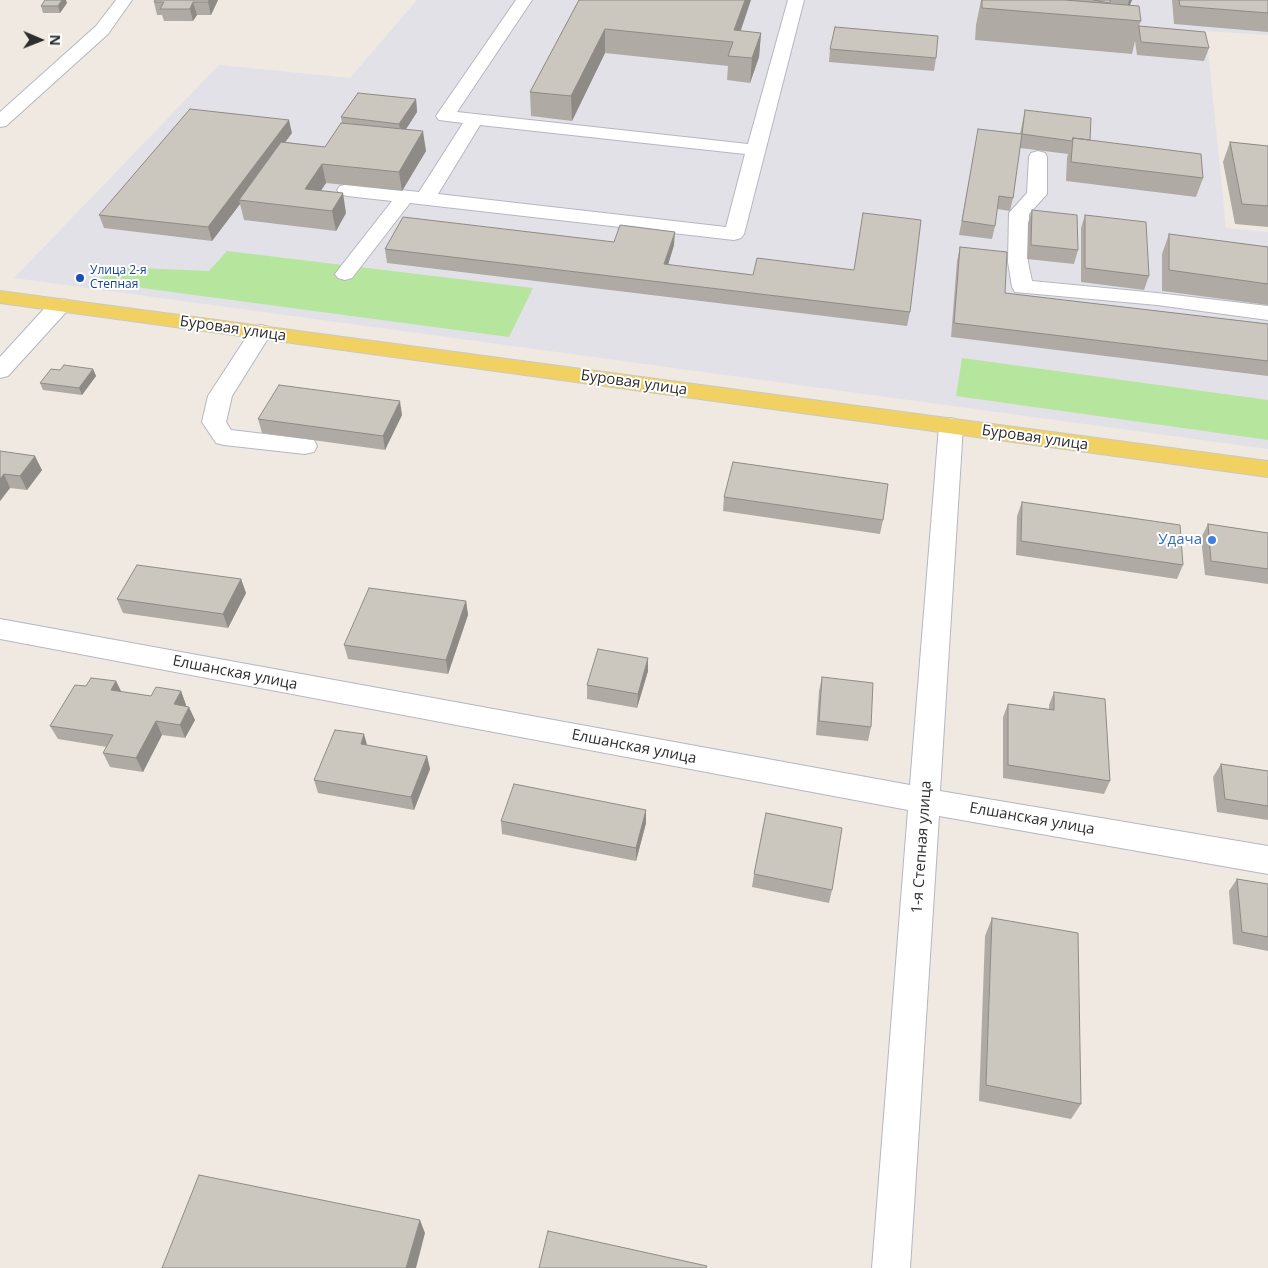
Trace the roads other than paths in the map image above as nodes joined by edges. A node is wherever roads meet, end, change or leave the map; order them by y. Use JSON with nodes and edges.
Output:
{"nodes":[{"id":1,"x":124,"y":0,"type":"edge"},
{"id":2,"x":524,"y":0,"type":"edge"},
{"id":3,"x":796,"y":0,"type":"edge"},
{"id":4,"x":474,"y":120,"type":"junction"},
{"id":5,"x":0,"y":122,"type":"edge"},
{"id":6,"x":756,"y":150,"type":"junction"},
{"id":7,"x":1038,"y":157,"type":"dead end"},
{"id":8,"x":347,"y":190,"type":"edge"},
{"id":9,"x":415,"y":198,"type":"junction"},
{"id":10,"x":345,"y":274,"type":"dead end"},
{"id":11,"x":0,"y":297,"type":"edge"},
{"id":12,"x":60,"y":305,"type":"junction"},
{"id":13,"x":1268,"y":313,"type":"edge"},
{"id":14,"x":261,"y":332,"type":"junction"},
{"id":15,"x":0,"y":371,"type":"edge"},
{"id":16,"x":951,"y":426,"type":"junction"},
{"id":17,"x":305,"y":446,"type":"dead end"},
{"id":18,"x":1268,"y":469,"type":"edge"},
{"id":19,"x":0,"y":629,"type":"edge"},
{"id":20,"x":926,"y":801,"type":"junction"},
{"id":21,"x":1268,"y":860,"type":"edge"},
{"id":22,"x":891,"y":1268,"type":"edge"}],
"edges":[{"from":1,"to":5,"type":"street"},
{"from":2,"to":4,"type":"street"},
{"from":3,"to":6,"type":"street"},
{"from":4,"to":6,"type":"street"},
{"from":4,"to":9,"type":"street"},
{"from":6,"to":9,"type":"street"},
{"from":7,"to":13,"type":"street"},
{"from":8,"to":9,"type":"street"},
{"from":9,"to":10,"type":"street"},
{"from":11,"to":12,"type":"main road","name":"Буровая улица"},
{"from":12,"to":14,"type":"main road","name":"Буровая улица"},
{"from":12,"to":15,"type":"street"},
{"from":14,"to":16,"type":"main road","name":"Буровая улица"},
{"from":14,"to":17,"type":"street"},
{"from":16,"to":18,"type":"main road","name":"Буровая улица"},
{"from":16,"to":20,"type":"street","name":"1-я Степная улица"},
{"from":19,"to":20,"type":"street","name":"Елшанская улица"},
{"from":20,"to":21,"type":"street","name":"Елшанская улица"},
{"from":20,"to":22,"type":"street","name":"1-я Степная улица"}]}
